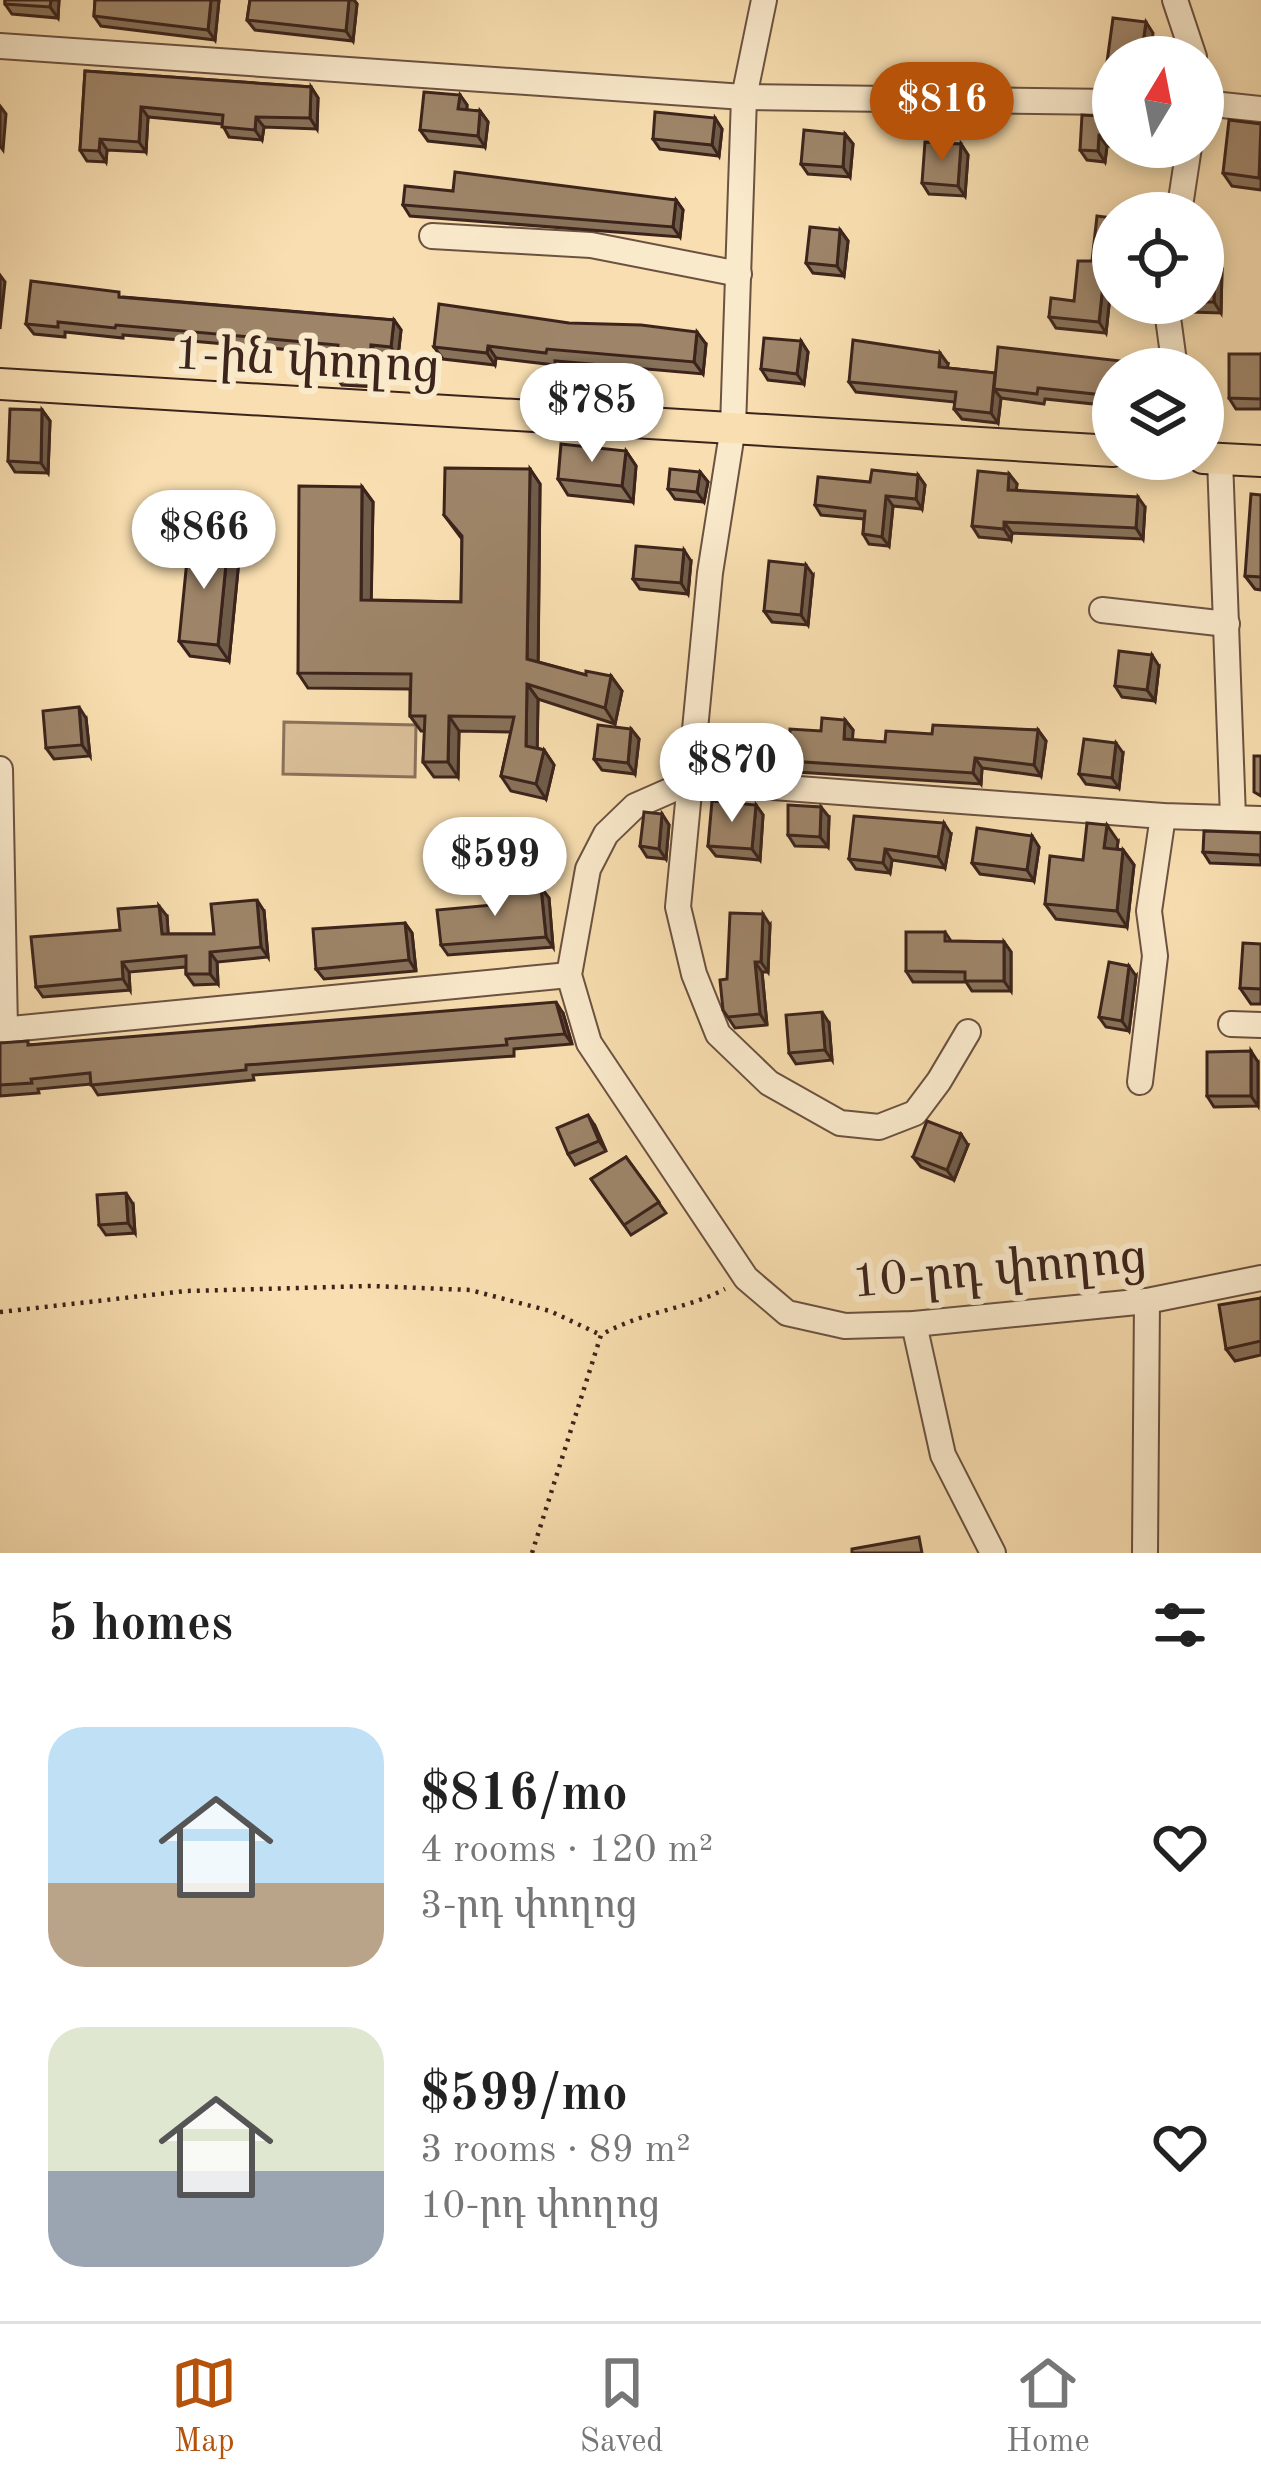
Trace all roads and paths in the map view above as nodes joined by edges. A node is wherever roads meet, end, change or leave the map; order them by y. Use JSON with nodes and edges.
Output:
{"nodes":[{"id":1,"x":764,"y":0,"type":"edge"},
{"id":2,"x":1175,"y":0,"type":"edge"},
{"id":3,"x":1187,"y":36,"type":"edge"},
{"id":4,"x":0,"y":46,"type":"edge"},
{"id":5,"x":744,"y":97,"type":"junction"},
{"id":6,"x":1092,"y":101,"type":"edge"},
{"id":7,"x":1224,"y":105,"type":"edge"},
{"id":8,"x":1261,"y":109,"type":"edge"},
{"id":9,"x":432,"y":236,"type":"dead end"},
{"id":10,"x":739,"y":274,"type":"junction"},
{"id":11,"x":0,"y":384,"type":"edge"},
{"id":12,"x":733,"y":427,"type":"junction"},
{"id":13,"x":1092,"y":451,"type":"edge"},
{"id":14,"x":1224,"y":459,"type":"edge"},
{"id":15,"x":1261,"y":461,"type":"edge"},
{"id":16,"x":1214,"y":480,"type":"edge"},
{"id":17,"x":1102,"y":610,"type":"dead end"},
{"id":18,"x":1227,"y":624,"type":"junction"},
{"id":19,"x":0,"y":769,"type":"edge"},
{"id":20,"x":692,"y":781,"type":"junction"},
{"id":21,"x":1163,"y":816,"type":"junction"},
{"id":22,"x":1233,"y":818,"type":"junction"},
{"id":23,"x":1261,"y":819,"type":"edge"},
{"id":24,"x":1,"y":927,"type":"edge"},
{"id":25,"x":569,"y":975,"type":"junction"},
{"id":26,"x":1231,"y":1024,"type":"dead end"},
{"id":27,"x":1261,"y":1025,"type":"edge"},
{"id":28,"x":2,"y":1030,"type":"edge"},
{"id":29,"x":968,"y":1032,"type":"dead end"},
{"id":30,"x":1140,"y":1082,"type":"dead end"},
{"id":31,"x":746,"y":1278,"type":"junction"},
{"id":32,"x":1261,"y":1278,"type":"edge"},
{"id":33,"x":1147,"y":1301,"type":"junction"},
{"id":34,"x":0,"y":1312,"type":"edge"},
{"id":35,"x":914,"y":1324,"type":"junction"},
{"id":36,"x":602,"y":1335,"type":"junction"},
{"id":37,"x":532,"y":1553,"type":"edge"},
{"id":38,"x":993,"y":1553,"type":"edge"},
{"id":39,"x":1144,"y":1553,"type":"edge"}],
"edges":[{"from":1,"to":5,"type":"street"},
{"from":2,"to":3,"type":"street"},
{"from":4,"to":5,"type":"street"},
{"from":5,"to":6,"type":"street"},
{"from":5,"to":10,"type":"street"},
{"from":7,"to":8,"type":"street"},
{"from":9,"to":10,"type":"street"},
{"from":10,"to":12,"type":"street"},
{"from":11,"to":12,"type":"main road","name":"1-ին փողոց"},
{"from":12,"to":13,"type":"main road","name":"1-ին փողոց"},
{"from":12,"to":20,"type":"street"},
{"from":14,"to":15,"type":"main road"},
{"from":16,"to":18,"type":"street"},
{"from":17,"to":18,"type":"street"},
{"from":18,"to":22,"type":"street"},
{"from":19,"to":24,"type":"street"},
{"from":20,"to":21,"type":"street"},
{"from":20,"to":25,"type":"street"},
{"from":20,"to":29,"type":"street"},
{"from":21,"to":22,"type":"street"},
{"from":21,"to":30,"type":"street"},
{"from":22,"to":23,"type":"street"},
{"from":24,"to":28,"type":"street"},
{"from":25,"to":28,"type":"street"},
{"from":25,"to":31,"type":"street","name":"10-րդ փողոց"},
{"from":26,"to":27,"type":"street"},
{"from":31,"to":35,"type":"street","name":"10-րդ փողոց"},
{"from":31,"to":36,"type":"path"},
{"from":32,"to":33,"type":"street","name":"10-րդ փողոց"},
{"from":33,"to":35,"type":"street","name":"10-րդ փողոց"},
{"from":33,"to":39,"type":"street"},
{"from":34,"to":36,"type":"path"},
{"from":35,"to":38,"type":"street"},
{"from":36,"to":37,"type":"path"}]}
